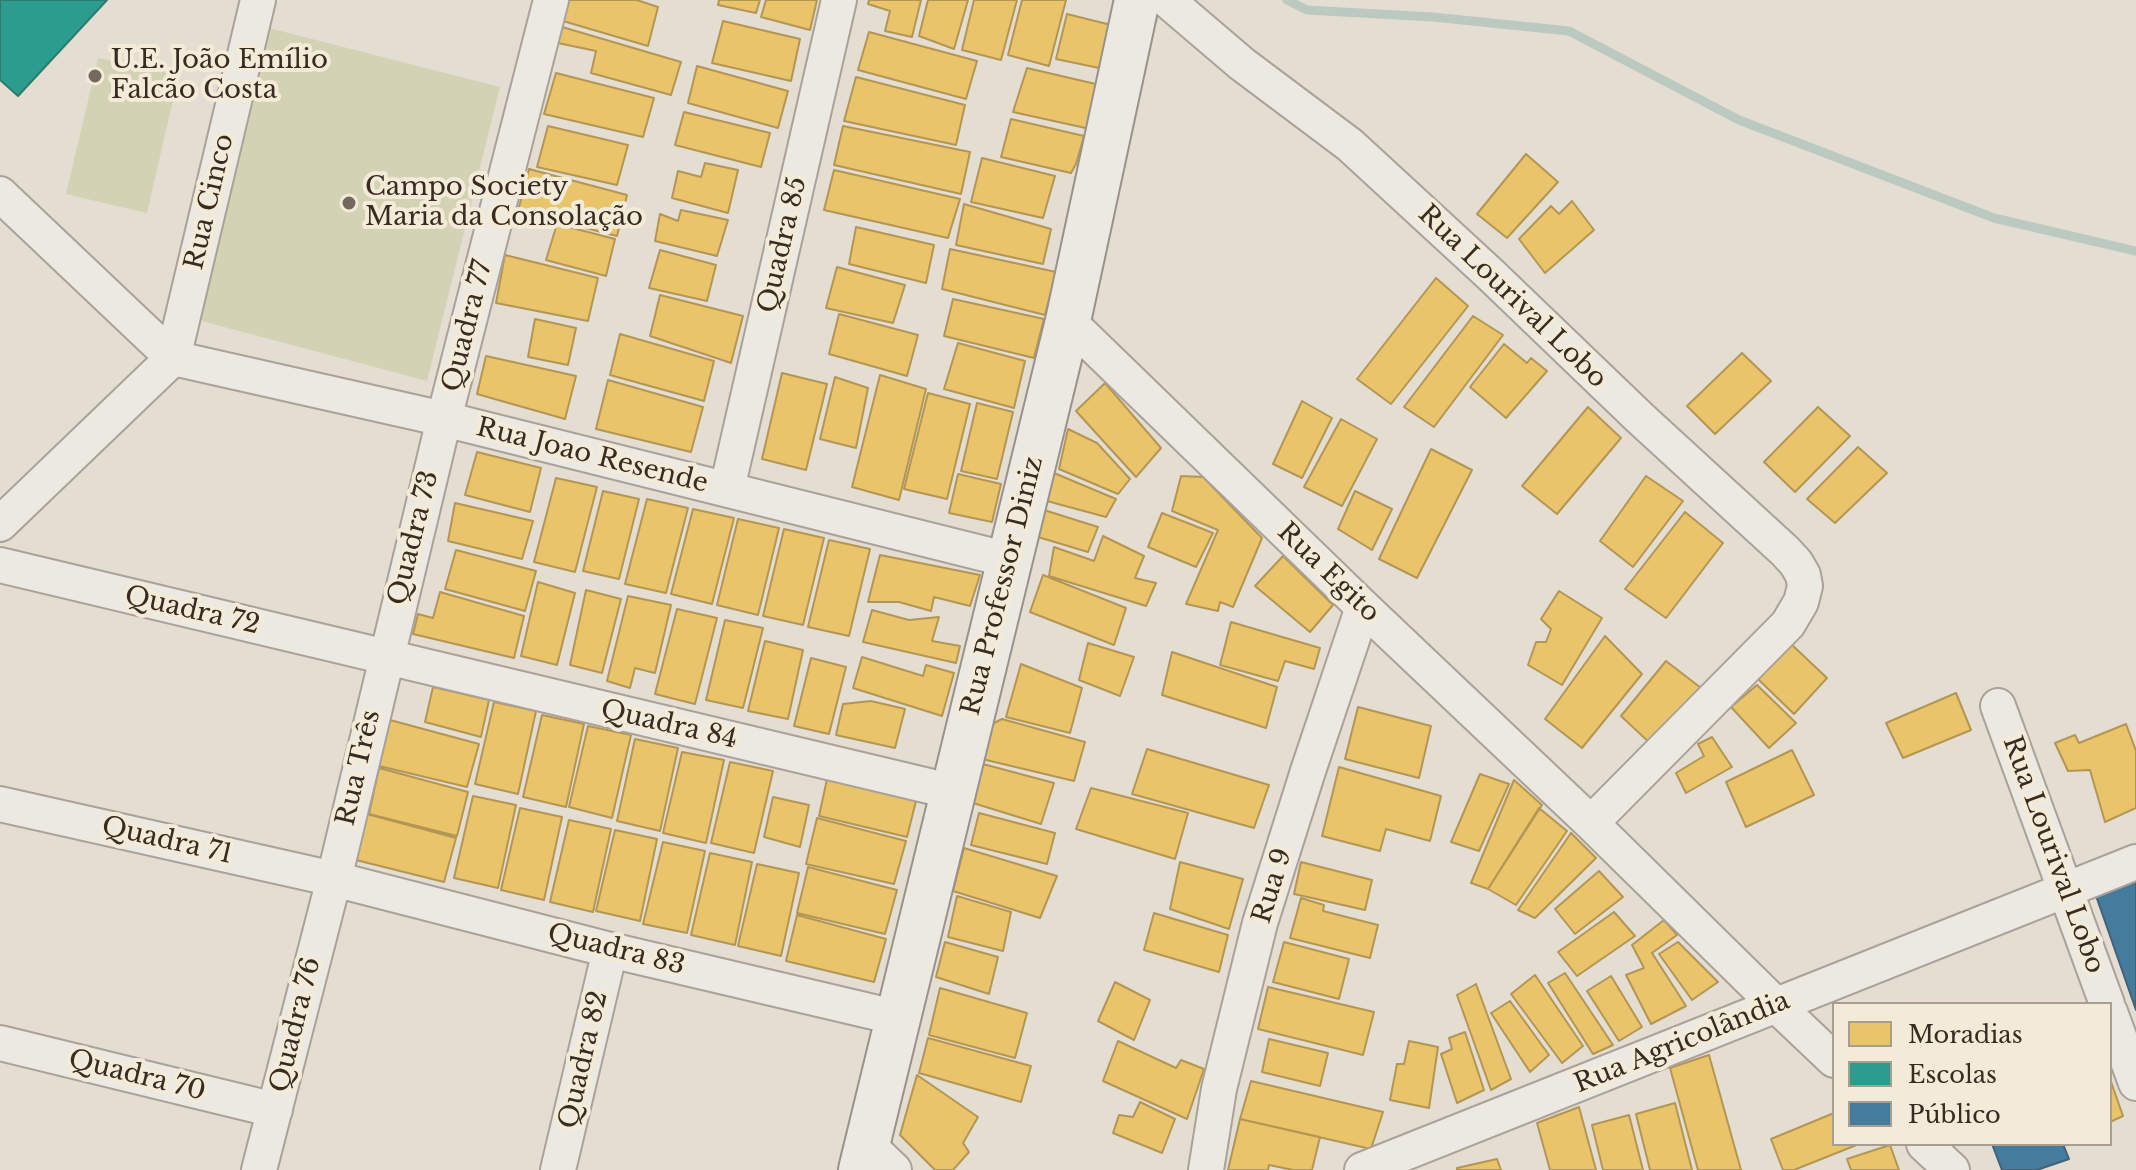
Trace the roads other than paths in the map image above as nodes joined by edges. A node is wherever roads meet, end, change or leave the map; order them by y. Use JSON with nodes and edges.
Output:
{"nodes":[{"id":1,"x":258,"y":0,"type":"edge"},
{"id":2,"x":551,"y":0,"type":"edge"},
{"id":3,"x":839,"y":0,"type":"edge"},
{"id":4,"x":1137,"y":0,"type":"edge"},
{"id":5,"x":1167,"y":0,"type":"edge"},
{"id":6,"x":0,"y":194,"type":"edge"},
{"id":7,"x":1068,"y":321,"type":"junction"},
{"id":8,"x":173,"y":358,"type":"junction"},
{"id":9,"x":444,"y":419,"type":"junction"},
{"id":10,"x":727,"y":489,"type":"junction"},
{"id":11,"x":0,"y":524,"type":"edge"},
{"id":12,"x":1009,"y":560,"type":"junction"},
{"id":13,"x":0,"y":565,"type":"edge"},
{"id":14,"x":1363,"y":607,"type":"junction"},
{"id":15,"x":385,"y":657,"type":"junction"},
{"id":16,"x":1998,"y":706,"type":"dead end"},
{"id":17,"x":954,"y":792,"type":"junction"},
{"id":18,"x":0,"y":804,"type":"edge"},
{"id":19,"x":1591,"y":823,"type":"junction"},
{"id":20,"x":2136,"y":862,"type":"edge"},
{"id":21,"x":334,"y":879,"type":"junction"},
{"id":22,"x":2065,"y":890,"type":"junction"},
{"id":23,"x":610,"y":950,"type":"junction"},
{"id":24,"x":2106,"y":1002,"type":"edge"},
{"id":25,"x":1776,"y":1005,"type":"junction"},
{"id":26,"x":2112,"y":1017,"type":"edge"},
{"id":27,"x":899,"y":1018,"type":"junction"},
{"id":28,"x":0,"y":1043,"type":"edge"},
{"id":29,"x":1832,"y":1058,"type":"edge"},
{"id":30,"x":2136,"y":1083,"type":"edge"},
{"id":31,"x":275,"y":1110,"type":"junction"},
{"id":32,"x":1926,"y":1146,"type":"edge"},
{"id":33,"x":874,"y":1161,"type":"edge"},
{"id":34,"x":259,"y":1170,"type":"edge"},
{"id":35,"x":558,"y":1170,"type":"edge"},
{"id":36,"x":1206,"y":1170,"type":"edge"},
{"id":37,"x":1362,"y":1170,"type":"edge"},
{"id":38,"x":1952,"y":1170,"type":"edge"}],
"edges":[{"from":1,"to":8,"type":"street","name":"Rua Cinco"},
{"from":2,"to":9,"type":"street","name":"Quadra 77"},
{"from":3,"to":10,"type":"street","name":"Quadra 85"},
{"from":4,"to":7,"type":"street","name":"Rua Professor Diniz"},
{"from":5,"to":19,"type":"street","name":"Rua Lourival Lobo"},
{"from":6,"to":8,"type":"street"},
{"from":7,"to":12,"type":"street","name":"Rua Professor Diniz"},
{"from":7,"to":14,"type":"street","name":"Rua Egito"},
{"from":8,"to":9,"type":"street","name":"Rua Joao Resende"},
{"from":8,"to":11,"type":"street"},
{"from":9,"to":10,"type":"street","name":"Rua Joao Resende"},
{"from":9,"to":15,"type":"street","name":"Quadra 73"},
{"from":10,"to":12,"type":"street","name":"Rua Joao Resende"},
{"from":12,"to":17,"type":"street","name":"Rua Professor Diniz"},
{"from":13,"to":15,"type":"street","name":"Quadra 72"},
{"from":14,"to":19,"type":"street","name":"Rua Egito"},
{"from":14,"to":36,"type":"street","name":"Rua 9"},
{"from":15,"to":17,"type":"street","name":"Quadra 84"},
{"from":15,"to":21,"type":"street","name":"Rua Três"},
{"from":16,"to":22,"type":"street","name":"Rua Lourival Lobo"},
{"from":17,"to":27,"type":"street","name":"Rua Professor Diniz"},
{"from":18,"to":21,"type":"street","name":"Quadra 71"},
{"from":19,"to":25,"type":"street","name":"Rua Egito"},
{"from":20,"to":22,"type":"street","name":"Rua Agricolândia"},
{"from":21,"to":23,"type":"street","name":"Quadra 83"},
{"from":21,"to":31,"type":"street","name":"Quadra 76"},
{"from":22,"to":24,"type":"street","name":"Rua Lourival Lobo"},
{"from":22,"to":25,"type":"street","name":"Rua Agricolândia"},
{"from":23,"to":27,"type":"street","name":"Quadra 83"},
{"from":23,"to":35,"type":"street","name":"Quadra 82"},
{"from":25,"to":29,"type":"street","name":"Rua Egito"},
{"from":25,"to":37,"type":"street","name":"Rua Agricolândia"},
{"from":26,"to":30,"type":"street"},
{"from":27,"to":33,"type":"street","name":"Rua Professor Diniz"},
{"from":28,"to":31,"type":"street","name":"Quadra 70"},
{"from":31,"to":34,"type":"street","name":"Quadra 76"},
{"from":32,"to":38,"type":"street"}]}
